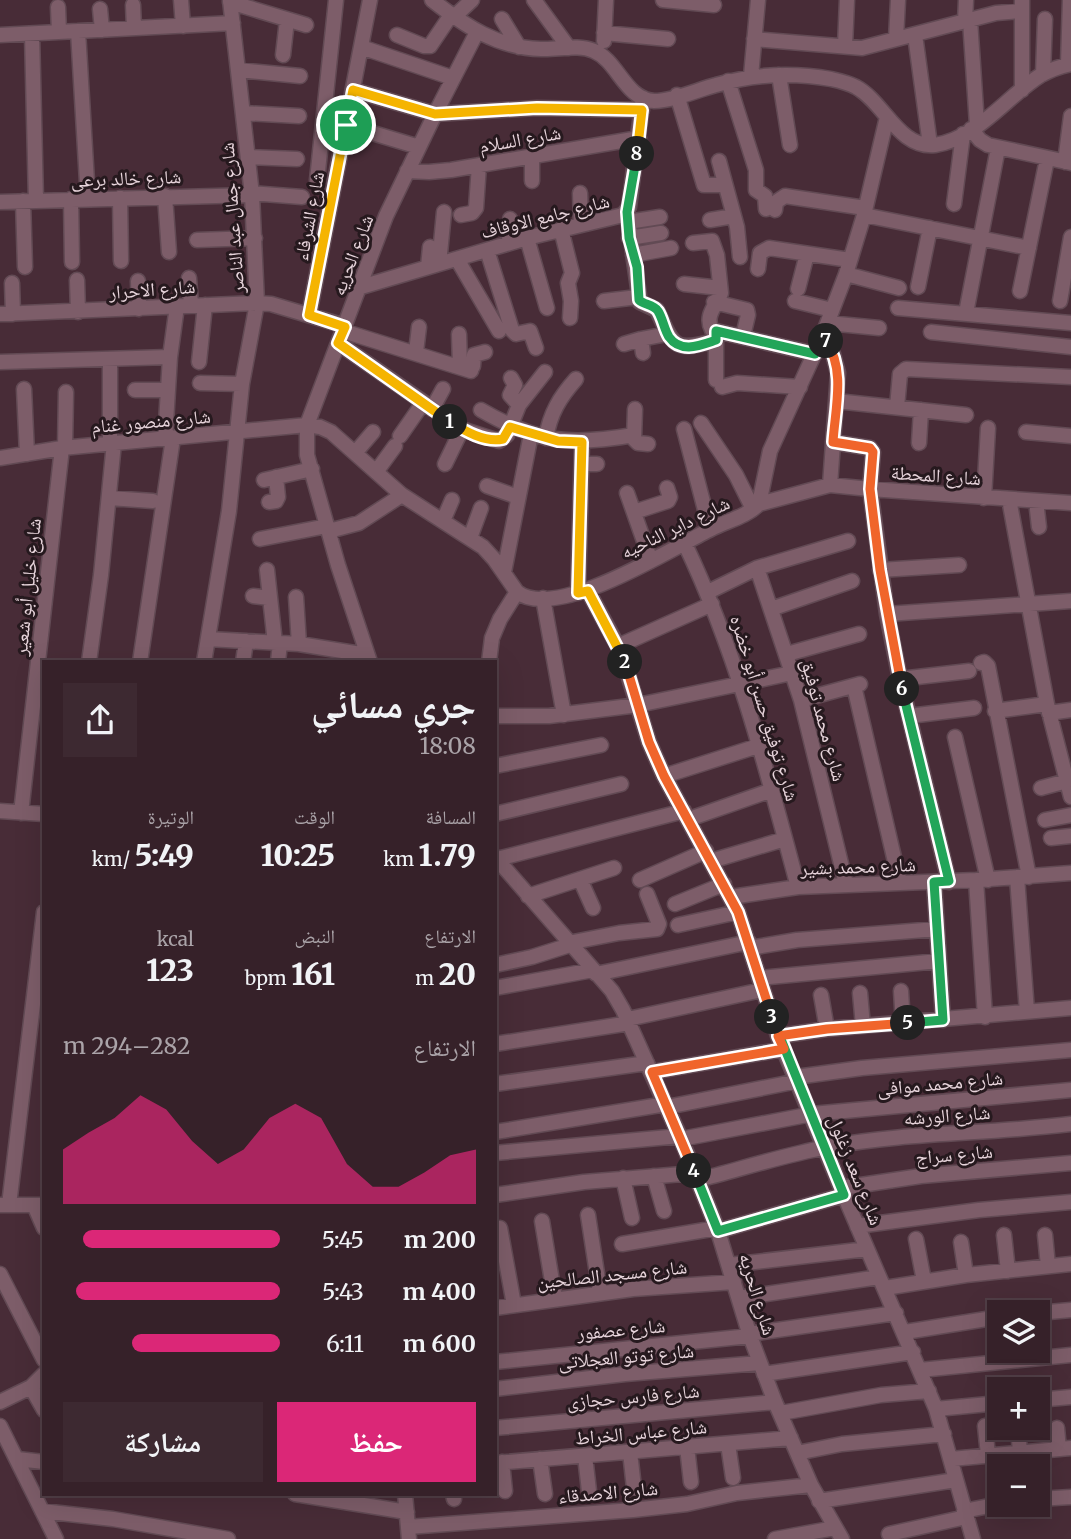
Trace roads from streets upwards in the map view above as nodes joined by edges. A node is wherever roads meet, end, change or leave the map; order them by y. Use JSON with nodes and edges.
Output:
{"nodes":[{"id":1,"x":181,"y":0,"type":"edge"},
{"id":2,"x":336,"y":0,"type":"edge"},
{"id":3,"x":370,"y":0,"type":"edge"},
{"id":4,"x":432,"y":0,"type":"edge"},
{"id":5,"x":472,"y":0,"type":"edge"},
{"id":6,"x":534,"y":0,"type":"edge"},
{"id":7,"x":606,"y":0,"type":"edge"},
{"id":8,"x":663,"y":0,"type":"edge"},
{"id":9,"x":758,"y":0,"type":"edge"},
{"id":10,"x":847,"y":0,"type":"edge"},
{"id":11,"x":898,"y":0,"type":"edge"},
{"id":12,"x":966,"y":0,"type":"edge"},
{"id":13,"x":1070,"y":0,"type":"edge"},
{"id":14,"x":230,"y":1,"type":"edge"},
{"id":15,"x":133,"y":5,"type":"dead end"},
{"id":16,"x":714,"y":5,"type":"dead end"},
{"id":17,"x":1022,"y":6,"type":"edge"},
{"id":18,"x":58,"y":7,"type":"dead end"},
{"id":19,"x":100,"y":9,"type":"dead end"},
{"id":20,"x":452,"y":16,"type":"junction"},
{"id":21,"x":502,"y":19,"type":"dead end"},
{"id":22,"x":1045,"y":19,"type":"dead end"},
{"id":23,"x":286,"y":20,"type":"junction"},
{"id":24,"x":968,"y":21,"type":"junction"},
{"id":25,"x":233,"y":23,"type":"junction"},
{"id":26,"x":183,"y":26,"type":"junction"},
{"id":27,"x":306,"y":26,"type":"dead end"},
{"id":28,"x":135,"y":28,"type":"junction"},
{"id":29,"x":102,"y":30,"type":"junction"},
{"id":30,"x":78,"y":31,"type":"junction"},
{"id":31,"x":59,"y":32,"type":"junction"},
{"id":32,"x":477,"y":32,"type":"junction"},
{"id":33,"x":604,"y":33,"type":"junction"},
{"id":34,"x":32,"y":34,"type":"junction"},
{"id":35,"x":0,"y":35,"type":"edge"},
{"id":36,"x":397,"y":35,"type":"dead end"},
{"id":37,"x":915,"y":35,"type":"junction"},
{"id":38,"x":668,"y":39,"type":"dead end"},
{"id":39,"x":754,"y":39,"type":"junction"},
{"id":40,"x":896,"y":40,"type":"junction"},
{"id":41,"x":845,"y":46,"type":"junction"},
{"id":42,"x":361,"y":47,"type":"junction"},
{"id":43,"x":519,"y":47,"type":"junction"},
{"id":44,"x":569,"y":48,"type":"junction"},
{"id":45,"x":283,"y":55,"type":"dead end"},
{"id":46,"x":604,"y":56,"type":"junction"},
{"id":47,"x":1070,"y":64,"type":"edge"},
{"id":48,"x":239,"y":70,"type":"junction"},
{"id":49,"x":1042,"y":74,"type":"junction"},
{"id":50,"x":779,"y":75,"type":"junction"},
{"id":51,"x":300,"y":76,"type":"dead end"},
{"id":52,"x":751,"y":76,"type":"junction"},
{"id":53,"x":453,"y":78,"type":"junction"},
{"id":54,"x":728,"y":81,"type":"junction"},
{"id":55,"x":353,"y":90,"type":"junction"},
{"id":56,"x":1022,"y":90,"type":"junction"},
{"id":57,"x":677,"y":96,"type":"junction"},
{"id":58,"x":643,"y":104,"type":"junction"},
{"id":59,"x":244,"y":113,"type":"junction"},
{"id":60,"x":435,"y":114,"type":"junction"},
{"id":61,"x":1071,"y":116,"type":"edge"},
{"id":62,"x":299,"y":117,"type":"dead end"},
{"id":63,"x":887,"y":117,"type":"junction"},
{"id":64,"x":346,"y":125,"type":"junction"},
{"id":65,"x":970,"y":130,"type":"junction"},
{"id":66,"x":639,"y":138,"type":"junction"},
{"id":67,"x":790,"y":145,"type":"dead end"},
{"id":68,"x":930,"y":145,"type":"junction"},
{"id":69,"x":419,"y":147,"type":"junction"},
{"id":70,"x":998,"y":148,"type":"junction"},
{"id":71,"x":533,"y":156,"type":"junction"},
{"id":72,"x":248,"y":157,"type":"junction"},
{"id":73,"x":297,"y":159,"type":"dead end"},
{"id":74,"x":1048,"y":159,"type":"junction"},
{"id":75,"x":719,"y":161,"type":"dead end"},
{"id":76,"x":1068,"y":162,"type":"edge"},
{"id":77,"x":479,"y":165,"type":"junction"},
{"id":78,"x":407,"y":171,"type":"junction"},
{"id":79,"x":317,"y":180,"type":"dead end"},
{"id":80,"x":532,"y":181,"type":"dead end"},
{"id":81,"x":725,"y":185,"type":"junction"},
{"id":82,"x":252,"y":194,"type":"junction"},
{"id":83,"x":580,"y":194,"type":"dead end"},
{"id":84,"x":165,"y":196,"type":"junction"},
{"id":85,"x":302,"y":197,"type":"dead end"},
{"id":86,"x":120,"y":198,"type":"junction"},
{"id":87,"x":71,"y":199,"type":"junction"},
{"id":88,"x":88,"y":199,"type":"junction"},
{"id":89,"x":30,"y":201,"type":"junction"},
{"id":90,"x":0,"y":202,"type":"edge"},
{"id":91,"x":954,"y":204,"type":"dead end"},
{"id":92,"x":444,"y":212,"type":"dead end"},
{"id":93,"x":865,"y":212,"type":"junction"},
{"id":94,"x":461,"y":215,"type":"dead end"},
{"id":95,"x":734,"y":216,"type":"junction"},
{"id":96,"x":627,"y":217,"type":"junction"},
{"id":97,"x":660,"y":217,"type":"dead end"},
{"id":98,"x":510,"y":219,"type":"dead end"},
{"id":99,"x":710,"y":220,"type":"dead end"},
{"id":100,"x":581,"y":225,"type":"junction"},
{"id":101,"x":930,"y":228,"type":"junction"},
{"id":102,"x":561,"y":229,"type":"junction"},
{"id":103,"x":661,"y":233,"type":"dead end"},
{"id":104,"x":1071,"y":237,"type":"edge"},
{"id":105,"x":255,"y":238,"type":"junction"},
{"id":106,"x":527,"y":238,"type":"junction"},
{"id":107,"x":629,"y":238,"type":"junction"},
{"id":108,"x":981,"y":238,"type":"junction"},
{"id":109,"x":197,"y":240,"type":"dead end"},
{"id":110,"x":509,"y":243,"type":"junction"},
{"id":111,"x":693,"y":243,"type":"dead end"},
{"id":112,"x":430,"y":247,"type":"dead end"},
{"id":113,"x":671,"y":248,"type":"dead end"},
{"id":114,"x":1029,"y":248,"type":"junction"},
{"id":115,"x":487,"y":250,"type":"junction"},
{"id":116,"x":169,"y":252,"type":"dead end"},
{"id":117,"x":807,"y":254,"type":"junction"},
{"id":118,"x":634,"y":255,"type":"junction"},
{"id":119,"x":740,"y":257,"type":"dead end"},
{"id":120,"x":457,"y":258,"type":"junction"},
{"id":121,"x":121,"y":261,"type":"dead end"},
{"id":122,"x":72,"y":262,"type":"dead end"},
{"id":123,"x":433,"y":266,"type":"junction"},
{"id":124,"x":25,"y":267,"type":"dead end"},
{"id":125,"x":848,"y":267,"type":"junction"},
{"id":126,"x":758,"y":269,"type":"dead end"},
{"id":127,"x":189,"y":278,"type":"dead end"},
{"id":128,"x":76,"y":280,"type":"dead end"},
{"id":129,"x":138,"y":281,"type":"dead end"},
{"id":130,"x":12,"y":283,"type":"dead end"},
{"id":131,"x":684,"y":284,"type":"dead end"},
{"id":132,"x":361,"y":287,"type":"junction"},
{"id":133,"x":918,"y":287,"type":"dead end"},
{"id":134,"x":899,"y":288,"type":"dead end"},
{"id":135,"x":1020,"y":291,"type":"dead end"},
{"id":136,"x":717,"y":295,"type":"junction"},
{"id":137,"x":638,"y":297,"type":"junction"},
{"id":138,"x":604,"y":300,"type":"dead end"},
{"id":139,"x":1060,"y":301,"type":"dead end"},
{"id":140,"x":257,"y":303,"type":"junction"},
{"id":141,"x":191,"y":305,"type":"junction"},
{"id":142,"x":547,"y":307,"type":"dead end"},
{"id":143,"x":898,"y":308,"type":"dead end"},
{"id":144,"x":139,"y":309,"type":"junction"},
{"id":145,"x":78,"y":312,"type":"junction"},
{"id":146,"x":966,"y":313,"type":"junction"},
{"id":147,"x":7,"y":314,"type":"edge"},
{"id":148,"x":309,"y":315,"type":"junction"},
{"id":149,"x":570,"y":318,"type":"dead end"},
{"id":150,"x":827,"y":323,"type":"junction"},
{"id":151,"x":1071,"y":323,"type":"edge"},
{"id":152,"x":419,"y":327,"type":"dead end"},
{"id":153,"x":879,"y":328,"type":"dead end"},
{"id":154,"x":499,"y":331,"type":"dead end"},
{"id":155,"x":931,"y":332,"type":"dead end"},
{"id":156,"x":342,"y":333,"type":"junction"},
{"id":157,"x":460,"y":334,"type":"dead end"},
{"id":158,"x":667,"y":334,"type":"junction"},
{"id":159,"x":715,"y":334,"type":"junction"},
{"id":160,"x":743,"y":336,"type":"junction"},
{"id":161,"x":624,"y":344,"type":"dead end"},
{"id":162,"x":1071,"y":347,"type":"edge"},
{"id":163,"x":536,"y":348,"type":"dead end"},
{"id":164,"x":416,"y":352,"type":"junction"},
{"id":165,"x":485,"y":352,"type":"dead end"},
{"id":166,"x":815,"y":354,"type":"junction"},
{"id":167,"x":170,"y":357,"type":"junction"},
{"id":168,"x":110,"y":359,"type":"junction"},
{"id":169,"x":0,"y":362,"type":"edge"},
{"id":170,"x":199,"y":362,"type":"dead end"},
{"id":171,"x":466,"y":368,"type":"junction"},
{"id":172,"x":545,"y":372,"type":"dead end"},
{"id":173,"x":1071,"y":377,"type":"edge"},
{"id":174,"x":511,"y":378,"type":"dead end"},
{"id":175,"x":576,"y":379,"type":"dead end"},
{"id":176,"x":200,"y":383,"type":"dead end"},
{"id":177,"x":242,"y":384,"type":"junction"},
{"id":178,"x":800,"y":387,"type":"junction"},
{"id":179,"x":24,"y":389,"type":"dead end"},
{"id":180,"x":443,"y":389,"type":"dead end"},
{"id":181,"x":135,"y":390,"type":"dead end"},
{"id":182,"x":168,"y":390,"type":"junction"},
{"id":183,"x":66,"y":392,"type":"dead end"},
{"id":184,"x":836,"y":401,"type":"junction"},
{"id":185,"x":519,"y":405,"type":"junction"},
{"id":186,"x":428,"y":406,"type":"junction"},
{"id":187,"x":897,"y":407,"type":"junction"},
{"id":188,"x":635,"y":409,"type":"dead end"},
{"id":189,"x":481,"y":410,"type":"dead end"},
{"id":190,"x":921,"y":410,"type":"junction"},
{"id":191,"x":966,"y":415,"type":"dead end"},
{"id":192,"x":307,"y":425,"type":"junction"},
{"id":193,"x":510,"y":427,"type":"junction"},
{"id":194,"x":988,"y":428,"type":"dead end"},
{"id":195,"x":462,"y":429,"type":"junction"},
{"id":196,"x":684,"y":429,"type":"dead end"},
{"id":197,"x":709,"y":429,"type":"dead end"},
{"id":198,"x":373,"y":432,"type":"dead end"},
{"id":199,"x":1026,"y":432,"type":"dead end"},
{"id":200,"x":237,"y":433,"type":"junction"},
{"id":201,"x":531,"y":434,"type":"junction"},
{"id":202,"x":634,"y":435,"type":"junction"},
{"id":203,"x":1071,"y":436,"type":"edge"},
{"id":204,"x":546,"y":438,"type":"junction"},
{"id":205,"x":169,"y":439,"type":"junction"},
{"id":206,"x":582,"y":442,"type":"junction"},
{"id":207,"x":833,"y":442,"type":"junction"},
{"id":208,"x":919,"y":443,"type":"dead end"},
{"id":209,"x":112,"y":444,"type":"junction"},
{"id":210,"x":649,"y":444,"type":"dead end"},
{"id":211,"x":63,"y":448,"type":"junction"},
{"id":212,"x":355,"y":453,"type":"junction"},
{"id":213,"x":27,"y":454,"type":"junction"},
{"id":214,"x":1,"y":462,"type":"edge"},
{"id":215,"x":445,"y":464,"type":"dead end"},
{"id":216,"x":582,"y":464,"type":"junction"},
{"id":217,"x":597,"y":464,"type":"dead end"},
{"id":218,"x":312,"y":469,"type":"junction"},
{"id":219,"x":376,"y":472,"type":"junction"},
{"id":220,"x":830,"y":485,"type":"junction"},
{"id":221,"x":486,"y":486,"type":"dead end"},
{"id":222,"x":667,"y":488,"type":"dead end"},
{"id":223,"x":870,"y":489,"type":"junction"},
{"id":224,"x":627,"y":493,"type":"dead end"},
{"id":225,"x":402,"y":495,"type":"junction"},
{"id":226,"x":518,"y":497,"type":"junction"},
{"id":227,"x":109,"y":498,"type":"junction"},
{"id":228,"x":984,"y":498,"type":"junction"},
{"id":229,"x":1009,"y":499,"type":"junction"},
{"id":230,"x":452,"y":500,"type":"dead end"},
{"id":231,"x":153,"y":501,"type":"dead end"},
{"id":232,"x":1036,"y":501,"type":"junction"},
{"id":233,"x":269,"y":502,"type":"dead end"},
{"id":234,"x":1071,"y":503,"type":"edge"},
{"id":235,"x":756,"y":507,"type":"junction"},
{"id":236,"x":481,"y":508,"type":"dead end"},
{"id":237,"x":634,"y":513,"type":"junction"},
{"id":238,"x":443,"y":521,"type":"junction"},
{"id":239,"x":1040,"y":527,"type":"dead end"},
{"id":240,"x":328,"y":529,"type":"junction"},
{"id":241,"x":710,"y":529,"type":"junction"},
{"id":242,"x":260,"y":538,"type":"dead end"},
{"id":243,"x":470,"y":538,"type":"junction"},
{"id":244,"x":848,"y":541,"type":"dead end"},
{"id":245,"x":685,"y":544,"type":"junction"},
{"id":246,"x":651,"y":561,"type":"junction"},
{"id":247,"x":959,"y":565,"type":"dead end"},
{"id":248,"x":757,"y":568,"type":"junction"},
{"id":249,"x":267,"y":570,"type":"dead end"},
{"id":250,"x":880,"y":570,"type":"junction"},
{"id":251,"x":504,"y":572,"type":"junction"},
{"id":252,"x":852,"y":581,"type":"dead end"},
{"id":253,"x":517,"y":592,"type":"junction"},
{"id":254,"x":583,"y":592,"type":"junction"},
{"id":255,"x":253,"y":596,"type":"dead end"},
{"id":256,"x":296,"y":597,"type":"dead end"},
{"id":257,"x":270,"y":598,"type":"junction"},
{"id":258,"x":543,"y":598,"type":"junction"},
{"id":259,"x":710,"y":598,"type":"junction"},
{"id":260,"x":1071,"y":601,"type":"edge"},
{"id":261,"x":1027,"y":604,"type":"junction"},
{"id":262,"x":771,"y":609,"type":"junction"},
{"id":263,"x":887,"y":614,"type":"junction"},
{"id":264,"x":859,"y":634,"type":"dead end"},
{"id":265,"x":208,"y":639,"type":"junction"},
{"id":266,"x":246,"y":641,"type":"junction"},
{"id":267,"x":277,"y":643,"type":"junction"},
{"id":268,"x":299,"y":644,"type":"junction"},
{"id":269,"x":618,"y":646,"type":"junction"},
{"id":270,"x":320,"y":654,"type":"edge"},
{"id":271,"x":786,"y":654,"type":"junction"},
{"id":272,"x":368,"y":658,"type":"edge"},
{"id":273,"x":89,"y":660,"type":"edge"},
{"id":274,"x":140,"y":660,"type":"edge"},
{"id":275,"x":204,"y":660,"type":"edge"},
{"id":276,"x":243,"y":660,"type":"edge"},
{"id":277,"x":278,"y":660,"type":"edge"},
{"id":278,"x":489,"y":660,"type":"edge"},
{"id":279,"x":792,"y":673,"type":"junction"},
{"id":280,"x":900,"y":679,"type":"junction"},
{"id":281,"x":740,"y":683,"type":"junction"},
{"id":282,"x":801,"y":700,"type":"junction"},
{"id":283,"x":638,"y":705,"type":"junction"},
{"id":284,"x":974,"y":708,"type":"dead end"},
{"id":285,"x":1048,"y":709,"type":"junction"},
{"id":286,"x":1071,"y":710,"type":"edge"},
{"id":287,"x":995,"y":711,"type":"junction"},
{"id":288,"x":564,"y":715,"type":"junction"},
{"id":289,"x":497,"y":716,"type":"edge"},
{"id":290,"x":909,"y":716,"type":"junction"},
{"id":291,"x":955,"y":737,"type":"dead end"},
{"id":292,"x":601,"y":745,"type":"dead end"},
{"id":293,"x":758,"y":746,"type":"junction"},
{"id":294,"x":497,"y":766,"type":"edge"},
{"id":295,"x":664,"y":776,"type":"junction"},
{"id":296,"x":1067,"y":781,"type":"junction"},
{"id":297,"x":621,"y":784,"type":"dead end"},
{"id":298,"x":1041,"y":788,"type":"dead end"},
{"id":299,"x":772,"y":790,"type":"junction"},
{"id":300,"x":1071,"y":797,"type":"edge"},
{"id":301,"x":21,"y":813,"type":"junction"},
{"id":302,"x":42,"y":814,"type":"edge"},
{"id":303,"x":497,"y":814,"type":"edge"},
{"id":304,"x":0,"y":815,"type":"edge"},
{"id":305,"x":686,"y":815,"type":"junction"},
{"id":306,"x":1071,"y":815,"type":"edge"},
{"id":307,"x":1045,"y":820,"type":"dead end"},
{"id":308,"x":1071,"y":836,"type":"edge"},
{"id":309,"x":1051,"y":838,"type":"dead end"},
{"id":310,"x":785,"y":839,"type":"junction"},
{"id":311,"x":708,"y":856,"type":"junction"},
{"id":312,"x":497,"y":858,"type":"edge"},
{"id":313,"x":497,"y":859,"type":"edge"},
{"id":314,"x":614,"y":868,"type":"dead end"},
{"id":315,"x":1071,"y":873,"type":"edge"},
{"id":316,"x":1023,"y":877,"type":"junction"},
{"id":317,"x":580,"y":879,"type":"junction"},
{"id":318,"x":640,"y":880,"type":"dead end"},
{"id":319,"x":982,"y":880,"type":"junction"},
{"id":320,"x":942,"y":882,"type":"junction"},
{"id":321,"x":900,"y":883,"type":"junction"},
{"id":322,"x":846,"y":884,"type":"junction"},
{"id":323,"x":799,"y":887,"type":"junction"},
{"id":324,"x":728,"y":891,"type":"junction"},
{"id":325,"x":647,"y":894,"type":"dead end"},
{"id":326,"x":528,"y":896,"type":"junction"},
{"id":327,"x":675,"y":904,"type":"dead end"},
{"id":328,"x":593,"y":908,"type":"dead end"},
{"id":329,"x":738,"y":912,"type":"junction"},
{"id":330,"x":678,"y":925,"type":"dead end"},
{"id":331,"x":42,"y":927,"type":"edge"},
{"id":332,"x":937,"y":929,"type":"junction"},
{"id":333,"x":569,"y":944,"type":"junction"},
{"id":334,"x":750,"y":945,"type":"junction"},
{"id":335,"x":939,"y":961,"type":"junction"},
{"id":336,"x":497,"y":965,"type":"edge"},
{"id":337,"x":595,"y":972,"type":"junction"},
{"id":338,"x":760,"y":984,"type":"junction"},
{"id":339,"x":497,"y":988,"type":"edge"},
{"id":340,"x":901,"y":991,"type":"dead end"},
{"id":341,"x":860,"y":993,"type":"dead end"},
{"id":342,"x":821,"y":995,"type":"dead end"},
{"id":343,"x":1071,"y":1007,"type":"edge"},
{"id":344,"x":1027,"y":1012,"type":"junction"},
{"id":345,"x":985,"y":1017,"type":"junction"},
{"id":346,"x":943,"y":1020,"type":"junction"},
{"id":347,"x":629,"y":1021,"type":"junction"},
{"id":348,"x":903,"y":1024,"type":"junction"},
{"id":349,"x":863,"y":1026,"type":"junction"},
{"id":350,"x":827,"y":1029,"type":"junction"},
{"id":351,"x":781,"y":1042,"type":"junction"},
{"id":352,"x":497,"y":1044,"type":"edge"},
{"id":353,"x":1071,"y":1050,"type":"edge"},
{"id":354,"x":650,"y":1068,"type":"junction"},
{"id":355,"x":797,"y":1079,"type":"junction"},
{"id":356,"x":497,"y":1084,"type":"edge"},
{"id":357,"x":1071,"y":1090,"type":"edge"},
{"id":358,"x":667,"y":1105,"type":"junction"},
{"id":359,"x":812,"y":1114,"type":"junction"},
{"id":360,"x":1071,"y":1124,"type":"edge"},
{"id":361,"x":497,"y":1132,"type":"edge"},
{"id":362,"x":681,"y":1137,"type":"junction"},
{"id":363,"x":826,"y":1147,"type":"junction"},
{"id":364,"x":497,"y":1153,"type":"edge"},
{"id":365,"x":1071,"y":1163,"type":"edge"},
{"id":366,"x":654,"y":1175,"type":"junction"},
{"id":367,"x":697,"y":1177,"type":"junction"},
{"id":368,"x":624,"y":1178,"type":"junction"},
{"id":369,"x":842,"y":1191,"type":"junction"},
{"id":370,"x":497,"y":1195,"type":"edge"},
{"id":371,"x":1071,"y":1202,"type":"edge"},
{"id":372,"x":5,"y":1205,"type":"edge"},
{"id":373,"x":39,"y":1205,"type":"edge"},
{"id":374,"x":664,"y":1211,"type":"dead end"},
{"id":375,"x":588,"y":1215,"type":"dead end"},
{"id":376,"x":632,"y":1218,"type":"dead end"},
{"id":377,"x":542,"y":1221,"type":"dead end"},
{"id":378,"x":857,"y":1226,"type":"junction"},
{"id":379,"x":500,"y":1228,"type":"dead end"},
{"id":380,"x":718,"y":1229,"type":"junction"},
{"id":381,"x":1004,"y":1235,"type":"dead end"},
{"id":382,"x":1045,"y":1235,"type":"dead end"},
{"id":383,"x":916,"y":1239,"type":"dead end"},
{"id":384,"x":961,"y":1242,"type":"dead end"},
{"id":385,"x":622,"y":1244,"type":"dead end"},
{"id":386,"x":867,"y":1249,"type":"junction"},
{"id":387,"x":1071,"y":1264,"type":"edge"},
{"id":388,"x":729,"y":1265,"type":"junction"},
{"id":389,"x":1048,"y":1266,"type":"junction"},
{"id":390,"x":1008,"y":1271,"type":"junction"},
{"id":391,"x":0,"y":1274,"type":"edge"},
{"id":392,"x":966,"y":1275,"type":"junction"},
{"id":393,"x":924,"y":1281,"type":"junction"},
{"id":394,"x":734,"y":1282,"type":"junction"},
{"id":395,"x":882,"y":1282,"type":"junction"},
{"id":396,"x":600,"y":1293,"type":"junction"},
{"id":397,"x":738,"y":1298,"type":"junction"},
{"id":398,"x":555,"y":1299,"type":"junction"},
{"id":399,"x":514,"y":1305,"type":"junction"},
{"id":400,"x":497,"y":1308,"type":"edge"},
{"id":401,"x":1071,"y":1310,"type":"edge"},
{"id":402,"x":1050,"y":1312,"type":"edge"},
{"id":403,"x":896,"y":1313,"type":"junction"},
{"id":404,"x":987,"y":1319,"type":"edge"},
{"id":405,"x":905,"y":1332,"type":"junction"},
{"id":406,"x":750,"y":1335,"type":"junction"},
{"id":407,"x":912,"y":1352,"type":"junction"},
{"id":408,"x":1071,"y":1355,"type":"edge"},
{"id":409,"x":42,"y":1356,"type":"edge"},
{"id":410,"x":497,"y":1362,"type":"edge"},
{"id":411,"x":762,"y":1369,"type":"junction"},
{"id":412,"x":920,"y":1370,"type":"junction"},
{"id":413,"x":42,"y":1376,"type":"edge"},
{"id":414,"x":31,"y":1387,"type":"junction"},
{"id":415,"x":497,"y":1389,"type":"edge"},
{"id":416,"x":929,"y":1391,"type":"junction"},
{"id":417,"x":1071,"y":1397,"type":"edge"},
{"id":418,"x":1050,"y":1399,"type":"edge"},
{"id":419,"x":0,"y":1402,"type":"edge"},
{"id":420,"x":987,"y":1404,"type":"edge"},
{"id":421,"x":42,"y":1406,"type":"edge"},
{"id":422,"x":778,"y":1408,"type":"junction"},
{"id":423,"x":936,"y":1409,"type":"junction"},
{"id":424,"x":0,"y":1426,"type":"edge"},
{"id":425,"x":985,"y":1426,"type":"dead end"},
{"id":426,"x":497,"y":1428,"type":"edge"},
{"id":427,"x":1057,"y":1428,"type":"dead end"},
{"id":428,"x":944,"y":1434,"type":"junction"},
{"id":429,"x":790,"y":1438,"type":"junction"},
{"id":430,"x":1019,"y":1440,"type":"edge"},
{"id":431,"x":728,"y":1444,"type":"junction"},
{"id":432,"x":687,"y":1447,"type":"junction"},
{"id":433,"x":1065,"y":1448,"type":"edge"},
{"id":434,"x":629,"y":1452,"type":"junction"},
{"id":435,"x":1020,"y":1452,"type":"junction"},
{"id":436,"x":797,"y":1453,"type":"junction"},
{"id":437,"x":988,"y":1454,"type":"edge"},
{"id":438,"x":999,"y":1454,"type":"edge"},
{"id":439,"x":987,"y":1455,"type":"edge"},
{"id":440,"x":585,"y":1456,"type":"junction"},
{"id":441,"x":17,"y":1459,"type":"junction"},
{"id":442,"x":541,"y":1459,"type":"junction"},
{"id":443,"x":951,"y":1460,"type":"junction"},
{"id":444,"x":42,"y":1462,"type":"edge"},
{"id":445,"x":498,"y":1463,"type":"edge"},
{"id":446,"x":733,"y":1478,"type":"dead end"},
{"id":447,"x":956,"y":1480,"type":"junction"},
{"id":448,"x":691,"y":1482,"type":"dead end"},
{"id":449,"x":811,"y":1485,"type":"junction"},
{"id":450,"x":634,"y":1488,"type":"dead end"},
{"id":451,"x":505,"y":1491,"type":"dead end"},
{"id":452,"x":589,"y":1491,"type":"dead end"},
{"id":453,"x":545,"y":1494,"type":"dead end"},
{"id":454,"x":307,"y":1496,"type":"edge"},
{"id":455,"x":405,"y":1496,"type":"edge"},
{"id":456,"x":1071,"y":1497,"type":"edge"},
{"id":457,"x":1050,"y":1498,"type":"edge"},
{"id":458,"x":819,"y":1501,"type":"junction"},
{"id":459,"x":987,"y":1508,"type":"edge"},
{"id":460,"x":42,"y":1511,"type":"junction"},
{"id":461,"x":407,"y":1512,"type":"junction"},
{"id":462,"x":965,"y":1514,"type":"junction"},
{"id":463,"x":408,"y":1533,"type":"edge"},
{"id":464,"x":838,"y":1534,"type":"edge"},
{"id":465,"x":889,"y":1534,"type":"dead end"},
{"id":466,"x":56,"y":1539,"type":"edge"},
{"id":467,"x":228,"y":1539,"type":"edge"},
{"id":468,"x":775,"y":1539,"type":"edge"},
{"id":469,"x":973,"y":1539,"type":"edge"}],
"edges":[{"from":1,"to":26,"type":"street"},
{"from":2,"to":79,"type":"street"},
{"from":3,"to":42,"type":"street","name":"شارع الشرفاء"},
{"from":4,"to":20,"type":"street"},
{"from":5,"to":20,"type":"street"},
{"from":6,"to":44,"type":"street"},
{"from":7,"to":33,"type":"street"},
{"from":8,"to":16,"type":"street"},
{"from":9,"to":39,"type":"street"},
{"from":10,"to":41,"type":"street"},
{"from":11,"to":40,"type":"street"},
{"from":12,"to":24,"type":"street"},
{"from":13,"to":47,"type":"street"},
{"from":14,"to":23,"type":"street"},
{"from":14,"to":25,"type":"street","name":"شارع جمال عبد الناصر"},
{"from":15,"to":28,"type":"street"},
{"from":17,"to":24,"type":"street"},
{"from":17,"to":56,"type":"street"},
{"from":18,"to":31,"type":"street"},
{"from":19,"to":29,"type":"street"},
{"from":20,"to":32,"type":"street"},
{"from":20,"to":36,"type":"street"},
{"from":21,"to":43,"type":"street"},
{"from":22,"to":49,"type":"street"},
{"from":23,"to":27,"type":"street"},
{"from":23,"to":45,"type":"street"},
{"from":24,"to":37,"type":"street"},
{"from":24,"to":65,"type":"street"},
{"from":25,"to":26,"type":"street"},
{"from":25,"to":48,"type":"street","name":"شارع جمال عبد الناصر"},
{"from":26,"to":28,"type":"street"},
{"from":28,"to":29,"type":"street"},
{"from":29,"to":30,"type":"street"},
{"from":30,"to":31,"type":"street"},
{"from":30,"to":88,"type":"street"},
{"from":31,"to":34,"type":"street"},
{"from":32,"to":43,"type":"street"},
{"from":32,"to":53,"type":"street","name":"شارع الحريه"},
{"from":33,"to":38,"type":"street"},
{"from":33,"to":46,"type":"street"},
{"from":34,"to":35,"type":"street"},
{"from":34,"to":89,"type":"street"},
{"from":37,"to":40,"type":"street"},
{"from":37,"to":68,"type":"street"},
{"from":39,"to":41,"type":"street"},
{"from":39,"to":52,"type":"street"},
{"from":40,"to":41,"type":"street"},
{"from":42,"to":53,"type":"street"},
{"from":42,"to":55,"type":"street","name":"شارع الشرفاء"},
{"from":43,"to":44,"type":"street"},
{"from":44,"to":46,"type":"street"},
{"from":46,"to":58,"type":"street"},
{"from":47,"to":49,"type":"street"},
{"from":48,"to":51,"type":"street"},
{"from":48,"to":59,"type":"street","name":"شارع جمال عبد الناصر"},
{"from":49,"to":56,"type":"street"},
{"from":50,"to":52,"type":"street"},
{"from":50,"to":63,"type":"street"},
{"from":50,"to":67,"type":"street"},
{"from":52,"to":54,"type":"street"},
{"from":53,"to":60,"type":"street","name":"شارع الحريه"},
{"from":54,"to":57,"type":"street"},
{"from":54,"to":93,"type":"street"},
{"from":55,"to":60,"type":"street"},
{"from":55,"to":64,"type":"street","name":"شارع الشرفاء"},
{"from":56,"to":65,"type":"street"},
{"from":57,"to":58,"type":"street"},
{"from":57,"to":81,"type":"street"},
{"from":58,"to":60,"type":"street"},
{"from":58,"to":66,"type":"street","name":"شارع جامع الاوقاف"},
{"from":59,"to":62,"type":"street"},
{"from":59,"to":72,"type":"street","name":"شارع جمال عبد الناصر"},
{"from":60,"to":69,"type":"street","name":"شارع الحريه"},
{"from":61,"to":76,"type":"street"},
{"from":63,"to":68,"type":"street"},
{"from":63,"to":93,"type":"street","name":"شارع داير الناحيه"},
{"from":64,"to":69,"type":"street"},
{"from":64,"to":148,"type":"street","name":"شارع الشرفاء"},
{"from":65,"to":68,"type":"street"},
{"from":65,"to":70,"type":"street"},
{"from":65,"to":91,"type":"street"},
{"from":66,"to":71,"type":"street","name":"شارع السلام"},
{"from":66,"to":96,"type":"street","name":"شارع جامع الاوقاف"},
{"from":69,"to":78,"type":"street","name":"شارع الحريه"},
{"from":70,"to":74,"type":"street"},
{"from":70,"to":108,"type":"street"},
{"from":71,"to":77,"type":"street","name":"شارع السلام"},
{"from":71,"to":80,"type":"street"},
{"from":72,"to":73,"type":"street"},
{"from":72,"to":82,"type":"street","name":"شارع جمال عبد الناصر"},
{"from":74,"to":76,"type":"street"},
{"from":74,"to":114,"type":"street"},
{"from":75,"to":81,"type":"street"},
{"from":77,"to":78,"type":"street","name":"شارع السلام"},
{"from":77,"to":94,"type":"street"},
{"from":78,"to":132,"type":"street","name":"شارع الحريه"},
{"from":81,"to":95,"type":"street"},
{"from":82,"to":84,"type":"street","name":"شارع خالد برعى"},
{"from":82,"to":85,"type":"street","name":"شارع خالد برعى"},
{"from":82,"to":105,"type":"street","name":"شارع جمال عبد الناصر"},
{"from":83,"to":100,"type":"street"},
{"from":84,"to":86,"type":"street","name":"شارع خالد برعى"},
{"from":84,"to":116,"type":"street"},
{"from":86,"to":88,"type":"street","name":"شارع خالد برعى"},
{"from":86,"to":121,"type":"street"},
{"from":87,"to":88,"type":"street","name":"شارع خالد برعى"},
{"from":87,"to":89,"type":"street","name":"شارع خالد برعى"},
{"from":87,"to":122,"type":"street"},
{"from":89,"to":90,"type":"street","name":"شارع خالد برعى"},
{"from":89,"to":124,"type":"street"},
{"from":92,"to":123,"type":"street"},
{"from":93,"to":101,"type":"street"},
{"from":93,"to":125,"type":"street","name":"شارع داير الناحيه"},
{"from":95,"to":99,"type":"street"},
{"from":95,"to":119,"type":"street"},
{"from":96,"to":97,"type":"street"},
{"from":96,"to":100,"type":"street","name":"شارع جامع الاوقاف"},
{"from":96,"to":107,"type":"street"},
{"from":98,"to":110,"type":"street"},
{"from":100,"to":102,"type":"street","name":"شارع جامع الاوقاف"},
{"from":101,"to":108,"type":"street"},
{"from":101,"to":133,"type":"street"},
{"from":102,"to":106,"type":"street","name":"شارع جامع الاوقاف"},
{"from":102,"to":149,"type":"street"},
{"from":103,"to":107,"type":"street"},
{"from":104,"to":139,"type":"street"},
{"from":105,"to":109,"type":"street"},
{"from":105,"to":140,"type":"street","name":"شارع جمال عبد الناصر"},
{"from":106,"to":110,"type":"street","name":"شارع جامع الاوقاف"},
{"from":106,"to":142,"type":"street"},
{"from":107,"to":118,"type":"street"},
{"from":108,"to":114,"type":"street"},
{"from":108,"to":146,"type":"street"},
{"from":110,"to":115,"type":"street","name":"شارع جامع الاوقاف"},
{"from":111,"to":136,"type":"street"},
{"from":112,"to":123,"type":"street"},
{"from":113,"to":118,"type":"street"},
{"from":114,"to":135,"type":"street"},
{"from":115,"to":120,"type":"street","name":"شارع جامع الاوقاف"},
{"from":115,"to":163,"type":"street"},
{"from":117,"to":125,"type":"street"},
{"from":117,"to":126,"type":"street"},
{"from":117,"to":150,"type":"street"},
{"from":118,"to":137,"type":"street"},
{"from":120,"to":123,"type":"street","name":"شارع جامع الاوقاف"},
{"from":120,"to":154,"type":"street"},
{"from":123,"to":132,"type":"street","name":"شارع جامع الاوقاف"},
{"from":125,"to":134,"type":"street"},
{"from":125,"to":150,"type":"street","name":"شارع داير الناحيه"},
{"from":127,"to":141,"type":"street"},
{"from":128,"to":145,"type":"street"},
{"from":129,"to":144,"type":"street"},
{"from":130,"to":147,"type":"street"},
{"from":131,"to":136,"type":"street"},
{"from":132,"to":156,"type":"street","name":"شارع الحريه"},
{"from":136,"to":159,"type":"street"},
{"from":136,"to":160,"type":"street"},
{"from":137,"to":138,"type":"street"},
{"from":137,"to":158,"type":"street"},
{"from":140,"to":141,"type":"street","name":"شارع الاحرار"},
{"from":140,"to":148,"type":"street","name":"شارع الاحرار"},
{"from":140,"to":177,"type":"street","name":"شارع جمال عبد الناصر"},
{"from":141,"to":144,"type":"street","name":"شارع الاحرار"},
{"from":141,"to":167,"type":"street"},
{"from":141,"to":170,"type":"street"},
{"from":143,"to":146,"type":"street"},
{"from":144,"to":145,"type":"street","name":"شارع الاحرار"},
{"from":145,"to":147,"type":"street","name":"شارع الاحرار"},
{"from":146,"to":151,"type":"street"},
{"from":148,"to":156,"type":"street","name":"شارع الاحرار"},
{"from":150,"to":153,"type":"street"},
{"from":150,"to":166,"type":"street","name":"شارع داير الناحيه"},
{"from":150,"to":184,"type":"street"},
{"from":152,"to":164,"type":"street"},
{"from":155,"to":162,"type":"street"},
{"from":156,"to":164,"type":"street"},
{"from":156,"to":186,"type":"street"},
{"from":156,"to":192,"type":"street","name":"شارع الحريه"},
{"from":157,"to":171,"type":"street"},
{"from":158,"to":159,"type":"street"},
{"from":158,"to":161,"type":"street"},
{"from":159,"to":160,"type":"street"},
{"from":159,"to":178,"type":"street"},
{"from":160,"to":166,"type":"street"},
{"from":164,"to":171,"type":"street"},
{"from":165,"to":171,"type":"street"},
{"from":166,"to":178,"type":"street","name":"شارع داير الناحيه"},
{"from":167,"to":168,"type":"street"},
{"from":167,"to":182,"type":"street"},
{"from":168,"to":169,"type":"street"},
{"from":168,"to":209,"type":"street"},
{"from":172,"to":185,"type":"street"},
{"from":173,"to":187,"type":"street"},
{"from":174,"to":185,"type":"street"},
{"from":175,"to":204,"type":"street"},
{"from":176,"to":177,"type":"street"},
{"from":177,"to":200,"type":"street","name":"شارع جمال عبد الناصر"},
{"from":178,"to":235,"type":"street","name":"شارع داير الناحيه"},
{"from":179,"to":213,"type":"street"},
{"from":180,"to":186,"type":"street"},
{"from":181,"to":182,"type":"street"},
{"from":182,"to":205,"type":"street"},
{"from":183,"to":211,"type":"street","name":"شارع خليل أبو شعير"},
{"from":184,"to":187,"type":"street"},
{"from":184,"to":207,"type":"street"},
{"from":185,"to":193,"type":"street"},
{"from":186,"to":195,"type":"street"},
{"from":186,"to":219,"type":"street"},
{"from":187,"to":190,"type":"street"},
{"from":188,"to":202,"type":"street"},
{"from":189,"to":193,"type":"street"},
{"from":190,"to":191,"type":"street"},
{"from":190,"to":208,"type":"street"},
{"from":192,"to":200,"type":"street","name":"شارع منصور غنام"},
{"from":192,"to":212,"type":"street"},
{"from":192,"to":218,"type":"street","name":"شارع الحريه"},
{"from":193,"to":195,"type":"street"},
{"from":193,"to":201,"type":"street"},
{"from":194,"to":228,"type":"street"},
{"from":195,"to":215,"type":"street"},
{"from":196,"to":241,"type":"street"},
{"from":197,"to":235,"type":"street"},
{"from":198,"to":212,"type":"street"},
{"from":199,"to":203,"type":"street"},
{"from":200,"to":205,"type":"street","name":"شارع منصور غنام"},
{"from":200,"to":265,"type":"street","name":"شارع جمال عبد الناصر"},
{"from":201,"to":204,"type":"street"},
{"from":201,"to":226,"type":"street"},
{"from":202,"to":206,"type":"street"},
{"from":202,"to":210,"type":"street"},
{"from":204,"to":206,"type":"street"},
{"from":205,"to":209,"type":"street","name":"شارع منصور غنام"},
{"from":205,"to":274,"type":"street"},
{"from":206,"to":216,"type":"street"},
{"from":207,"to":220,"type":"street"},
{"from":207,"to":223,"type":"street"},
{"from":209,"to":211,"type":"street","name":"شارع منصور غنام"},
{"from":209,"to":227,"type":"street"},
{"from":211,"to":213,"type":"street","name":"شارع منصور غنام"},
{"from":211,"to":301,"type":"street","name":"شارع خليل أبو شعير"},
{"from":212,"to":219,"type":"street"},
{"from":213,"to":214,"type":"street","name":"شارع منصور غنام"},
{"from":216,"to":217,"type":"street"},
{"from":216,"to":254,"type":"street"},
{"from":218,"to":233,"type":"street"},
{"from":218,"to":240,"type":"street","name":"شارع الحريه"},
{"from":219,"to":225,"type":"street"},
{"from":220,"to":223,"type":"street","name":"شارع المحطة"},
{"from":220,"to":235,"type":"street","name":"شارع المحطة"},
{"from":221,"to":226,"type":"street"},
{"from":222,"to":237,"type":"street"},
{"from":223,"to":228,"type":"street","name":"شارع المحطة"},
{"from":223,"to":250,"type":"street"},
{"from":224,"to":237,"type":"street"},
{"from":225,"to":238,"type":"street"},
{"from":225,"to":240,"type":"street"},
{"from":226,"to":251,"type":"street"},
{"from":227,"to":231,"type":"street"},
{"from":227,"to":273,"type":"street"},
{"from":228,"to":229,"type":"street","name":"شارع المحطة"},
{"from":229,"to":232,"type":"street","name":"شارع المحطة"},
{"from":229,"to":261,"type":"street"},
{"from":230,"to":238,"type":"street"},
{"from":232,"to":234,"type":"street","name":"شارع المحطة"},
{"from":232,"to":239,"type":"street"},
{"from":235,"to":241,"type":"street","name":"شارع داير الناحيه"},
{"from":236,"to":243,"type":"street"},
{"from":237,"to":246,"type":"street"},
{"from":238,"to":243,"type":"street"},
{"from":240,"to":242,"type":"street"},
{"from":240,"to":272,"type":"street","name":"شارع الحريه"},
{"from":241,"to":245,"type":"street","name":"شارع داير الناحيه"},
{"from":243,"to":251,"type":"street"},
{"from":244,"to":248,"type":"street"},
{"from":245,"to":246,"type":"street","name":"شارع داير الناحيه"},
{"from":245,"to":259,"type":"street","name":"شارع توفيق حسن أبو خضره"},
{"from":246,"to":254,"type":"street","name":"شارع داير الناحيه"},
{"from":247,"to":250,"type":"street"},
{"from":248,"to":259,"type":"street"},
{"from":248,"to":262,"type":"street","name":"شارع محمد توفيق"},
{"from":249,"to":257,"type":"street"},
{"from":250,"to":263,"type":"street"},
{"from":251,"to":253,"type":"street"},
{"from":252,"to":262,"type":"street"},
{"from":253,"to":258,"type":"street","name":"شارع داير الناحيه"},
{"from":253,"to":278,"type":"street"},
{"from":254,"to":258,"type":"street","name":"شارع داير الناحيه"},
{"from":254,"to":269,"type":"street","name":"شارع سعد زغلول"},
{"from":255,"to":257,"type":"street"},
{"from":256,"to":268,"type":"street"},
{"from":257,"to":267,"type":"street"},
{"from":258,"to":288,"type":"street"},
{"from":259,"to":269,"type":"street"},
{"from":259,"to":281,"type":"street","name":"شارع توفيق حسن أبو خضره"},
{"from":260,"to":261,"type":"street"},
{"from":261,"to":263,"type":"street"},
{"from":261,"to":285,"type":"street"},
{"from":262,"to":271,"type":"street","name":"شارع محمد توفيق"},
{"from":263,"to":280,"type":"street"},
{"from":264,"to":271,"type":"street"},
{"from":265,"to":266,"type":"street"},
{"from":265,"to":275,"type":"street","name":"شارع جمال عبد الناصر"},
{"from":266,"to":267,"type":"street"},
{"from":266,"to":276,"type":"street"},
{"from":267,"to":268,"type":"street"},
{"from":267,"to":277,"type":"street"},
{"from":268,"to":270,"type":"street"},
{"from":269,"to":283,"type":"street","name":"شارع سعد زغلول"},
{"from":270,"to":272,"type":"street"},
{"from":271,"to":279,"type":"street","name":"شارع محمد توفيق"},
{"from":279,"to":281,"type":"street"},
{"from":279,"to":282,"type":"street","name":"شارع محمد توفيق"},
{"from":280,"to":287,"type":"street"},
{"from":280,"to":290,"type":"street"},
{"from":281,"to":283,"type":"street"},
{"from":281,"to":293,"type":"street","name":"شارع توفيق حسن أبو خضره"},
{"from":282,"to":321,"type":"street"},
{"from":282,"to":322,"type":"street","name":"شارع محمد توفيق"},
{"from":283,"to":288,"type":"street"},
{"from":283,"to":295,"type":"street","name":"شارع سعد زغلول"},
{"from":284,"to":290,"type":"street"},
{"from":285,"to":286,"type":"street"},
{"from":285,"to":287,"type":"street"},
{"from":285,"to":296,"type":"street"},
{"from":287,"to":316,"type":"street"},
{"from":288,"to":289,"type":"street"},
{"from":290,"to":320,"type":"street"},
{"from":291,"to":319,"type":"street"},
{"from":292,"to":294,"type":"street"},
{"from":293,"to":295,"type":"street"},
{"from":293,"to":299,"type":"street","name":"شارع توفيق حسن أبو خضره"},
{"from":295,"to":305,"type":"street","name":"شارع سعد زغلول"},
{"from":296,"to":298,"type":"street"},
{"from":296,"to":300,"type":"street"},
{"from":297,"to":303,"type":"street"},
{"from":299,"to":305,"type":"street"},
{"from":299,"to":310,"type":"street","name":"شارع توفيق حسن أبو خضره"},
{"from":301,"to":302,"type":"street"},
{"from":301,"to":304,"type":"street"},
{"from":305,"to":311,"type":"street","name":"شارع سعد زغلول"},
{"from":305,"to":312,"type":"street"},
{"from":306,"to":307,"type":"street"},
{"from":308,"to":309,"type":"street"},
{"from":310,"to":311,"type":"street"},
{"from":310,"to":323,"type":"street","name":"شارع توفيق حسن أبو خضره"},
{"from":311,"to":318,"type":"street"},
{"from":311,"to":324,"type":"street","name":"شارع سعد زغلول"},
{"from":313,"to":326,"type":"street","name":"شارع الحريه"},
{"from":314,"to":317,"type":"street"},
{"from":315,"to":316,"type":"street","name":"شارع محمد بشير"},
{"from":316,"to":319,"type":"street","name":"شارع محمد بشير"},
{"from":316,"to":344,"type":"street"},
{"from":317,"to":326,"type":"street"},
{"from":317,"to":328,"type":"street"},
{"from":319,"to":320,"type":"street","name":"شارع محمد بشير"},
{"from":319,"to":345,"type":"street"},
{"from":320,"to":321,"type":"street","name":"شارع محمد بشير"},
{"from":320,"to":332,"type":"street"},
{"from":321,"to":322,"type":"street","name":"شارع محمد بشير"},
{"from":322,"to":323,"type":"street","name":"شارع محمد بشير"},
{"from":323,"to":324,"type":"street","name":"شارع محمد بشير"},
{"from":324,"to":327,"type":"street","name":"شارع محمد بشير"},
{"from":324,"to":329,"type":"street","name":"شارع سعد زغلول"},
{"from":325,"to":333,"type":"street"},
{"from":326,"to":333,"type":"street","name":"شارع الحريه"},
{"from":329,"to":330,"type":"street"},
{"from":329,"to":334,"type":"street","name":"شارع سعد زغلول"},
{"from":331,"to":372,"type":"street"},
{"from":332,"to":334,"type":"street"},
{"from":332,"to":335,"type":"street"},
{"from":333,"to":336,"type":"street"},
{"from":333,"to":337,"type":"street","name":"شارع الحريه"},
{"from":334,"to":337,"type":"street"},
{"from":334,"to":338,"type":"street","name":"شارع سعد زغلول"},
{"from":335,"to":338,"type":"street"},
{"from":335,"to":346,"type":"street"},
{"from":337,"to":339,"type":"street"},
{"from":337,"to":347,"type":"street","name":"شارع الحريه"},
{"from":338,"to":347,"type":"street"},
{"from":338,"to":351,"type":"street","name":"شارع سعد زغلول"},
{"from":340,"to":348,"type":"street"},
{"from":341,"to":349,"type":"street"},
{"from":342,"to":350,"type":"street"},
{"from":343,"to":344,"type":"street"},
{"from":344,"to":345,"type":"street"},
{"from":345,"to":346,"type":"street"},
{"from":346,"to":348,"type":"street"},
{"from":347,"to":352,"type":"street"},
{"from":347,"to":354,"type":"street","name":"شارع الحريه"},
{"from":348,"to":349,"type":"street"},
{"from":349,"to":350,"type":"street"},
{"from":350,"to":351,"type":"street"},
{"from":351,"to":354,"type":"street"},
{"from":351,"to":355,"type":"street","name":"شارع سعد زغلول"},
{"from":353,"to":355,"type":"street"},
{"from":354,"to":356,"type":"street"},
{"from":354,"to":358,"type":"street","name":"شارع الحريه"},
{"from":355,"to":358,"type":"street"},
{"from":355,"to":359,"type":"street","name":"شارع سعد زغلول"},
{"from":357,"to":359,"type":"street","name":"شارع محمد موافى"},
{"from":358,"to":361,"type":"street"},
{"from":358,"to":362,"type":"street","name":"شارع الحريه"},
{"from":359,"to":362,"type":"street","name":"شارع محمد موافى"},
{"from":359,"to":363,"type":"street","name":"شارع سعد زغلول"},
{"from":360,"to":363,"type":"street","name":"شارع الورشه"},
{"from":362,"to":364,"type":"street","name":"شارع محمد موافى"},
{"from":362,"to":367,"type":"street","name":"شارع الحريه"},
{"from":363,"to":367,"type":"street","name":"شارع الورشه"},
{"from":363,"to":369,"type":"street","name":"شارع سعد زغلول"},
{"from":365,"to":369,"type":"street","name":"شارع سراج"},
{"from":366,"to":367,"type":"street","name":"شارع الورشه"},
{"from":366,"to":368,"type":"street","name":"شارع الورشه"},
{"from":366,"to":374,"type":"street"},
{"from":367,"to":380,"type":"street","name":"شارع الحريه"},
{"from":368,"to":370,"type":"street","name":"شارع الورشه"},
{"from":368,"to":376,"type":"street"},
{"from":369,"to":378,"type":"street","name":"شارع سعد زغلول"},
{"from":369,"to":380,"type":"street","name":"شارع سراج"},
{"from":371,"to":378,"type":"street"},
{"from":372,"to":373,"type":"street"},
{"from":375,"to":396,"type":"street"},
{"from":377,"to":398,"type":"street"},
{"from":378,"to":386,"type":"street","name":"شارع سعد زغلول"},
{"from":379,"to":399,"type":"street"},
{"from":380,"to":385,"type":"street","name":"شارع سراج"},
{"from":380,"to":388,"type":"street","name":"شارع الحريه"},
{"from":381,"to":390,"type":"street"},
{"from":382,"to":389,"type":"street"},
{"from":383,"to":393,"type":"street"},
{"from":384,"to":392,"type":"street"},
{"from":386,"to":388,"type":"street"},
{"from":386,"to":395,"type":"street","name":"شارع سعد زغلول"},
{"from":387,"to":389,"type":"street"},
{"from":388,"to":394,"type":"street","name":"شارع الحريه"},
{"from":389,"to":390,"type":"street"},
{"from":390,"to":392,"type":"street"},
{"from":391,"to":409,"type":"street"},
{"from":392,"to":393,"type":"street"},
{"from":393,"to":395,"type":"street"},
{"from":394,"to":396,"type":"street","name":"شارع مسجد الصالحين"},
{"from":394,"to":397,"type":"street","name":"شارع الحريه"},
{"from":395,"to":397,"type":"street"},
{"from":395,"to":403,"type":"street","name":"شارع سعد زغلول"},
{"from":396,"to":398,"type":"street","name":"شارع مسجد الصالحين"},
{"from":397,"to":406,"type":"street","name":"شارع الحريه"},
{"from":398,"to":399,"type":"street","name":"شارع مسجد الصالحين"},
{"from":399,"to":400,"type":"street","name":"شارع مسجد الصالحين"},
{"from":401,"to":402,"type":"street"},
{"from":403,"to":405,"type":"street","name":"شارع سعد زغلول"},
{"from":403,"to":406,"type":"street","name":"شارع عصفور"},
{"from":404,"to":405,"type":"street"},
{"from":405,"to":407,"type":"street","name":"شارع سعد زغلول"},
{"from":406,"to":410,"type":"street","name":"شارع عصفور"},
{"from":406,"to":411,"type":"street","name":"شارع الحريه"},
{"from":407,"to":411,"type":"street","name":"شارع توتو العجلاتى"},
{"from":407,"to":412,"type":"street","name":"شارع سعد زغلول"},
{"from":408,"to":412,"type":"street"},
{"from":411,"to":415,"type":"street","name":"شارع توتو العجلاتى"},
{"from":411,"to":422,"type":"street","name":"شارع الحريه"},
{"from":412,"to":416,"type":"street","name":"شارع سعد زغلول"},
{"from":413,"to":414,"type":"street"},
{"from":414,"to":419,"type":"street"},
{"from":414,"to":421,"type":"street"},
{"from":416,"to":422,"type":"street","name":"شارع فارس حجازى"},
{"from":416,"to":423,"type":"street","name":"شارع سعد زغلول"},
{"from":417,"to":418,"type":"street"},
{"from":420,"to":423,"type":"street"},
{"from":422,"to":426,"type":"street","name":"شارع فارس حجازى"},
{"from":422,"to":429,"type":"street","name":"شارع الحريه"},
{"from":423,"to":428,"type":"street","name":"شارع سعد زغلول"},
{"from":424,"to":441,"type":"street"},
{"from":425,"to":437,"type":"street"},
{"from":427,"to":433,"type":"street"},
{"from":428,"to":436,"type":"street"},
{"from":428,"to":443,"type":"street","name":"شارع سعد زغلول"},
{"from":429,"to":431,"type":"street","name":"شارع عباس الخراط"},
{"from":429,"to":436,"type":"street","name":"شارع الحريه"},
{"from":430,"to":435,"type":"street"},
{"from":431,"to":432,"type":"street","name":"شارع عباس الخراط"},
{"from":431,"to":446,"type":"street"},
{"from":432,"to":434,"type":"street","name":"شارع عباس الخراط"},
{"from":432,"to":448,"type":"street"},
{"from":433,"to":435,"type":"street"},
{"from":434,"to":440,"type":"street","name":"شارع عباس الخراط"},
{"from":434,"to":450,"type":"street"},
{"from":435,"to":438,"type":"street"},
{"from":436,"to":449,"type":"street","name":"شارع الحريه"},
{"from":439,"to":443,"type":"street"},
{"from":440,"to":442,"type":"street","name":"شارع عباس الخراط"},
{"from":440,"to":452,"type":"street"},
{"from":441,"to":444,"type":"street"},
{"from":441,"to":460,"type":"street"},
{"from":442,"to":445,"type":"street","name":"شارع عباس الخراط"},
{"from":442,"to":453,"type":"street"},
{"from":443,"to":447,"type":"street","name":"شارع سعد زغلول"},
{"from":445,"to":451,"type":"street"},
{"from":447,"to":458,"type":"street"},
{"from":447,"to":462,"type":"street","name":"شارع سعد زغلول"},
{"from":449,"to":458,"type":"street","name":"شارع الحريه"},
{"from":449,"to":463,"type":"street","name":"شارع الاصدقاء"},
{"from":454,"to":461,"type":"street"},
{"from":455,"to":461,"type":"street"},
{"from":456,"to":457,"type":"street"},
{"from":458,"to":464,"type":"street","name":"شارع الحريه"},
{"from":459,"to":462,"type":"street"},
{"from":460,"to":466,"type":"street"},
{"from":460,"to":467,"type":"street"},
{"from":461,"to":463,"type":"street"},
{"from":462,"to":465,"type":"street"},
{"from":462,"to":469,"type":"street","name":"شارع سعد زغلول"},
{"from":464,"to":468,"type":"street"}]}
